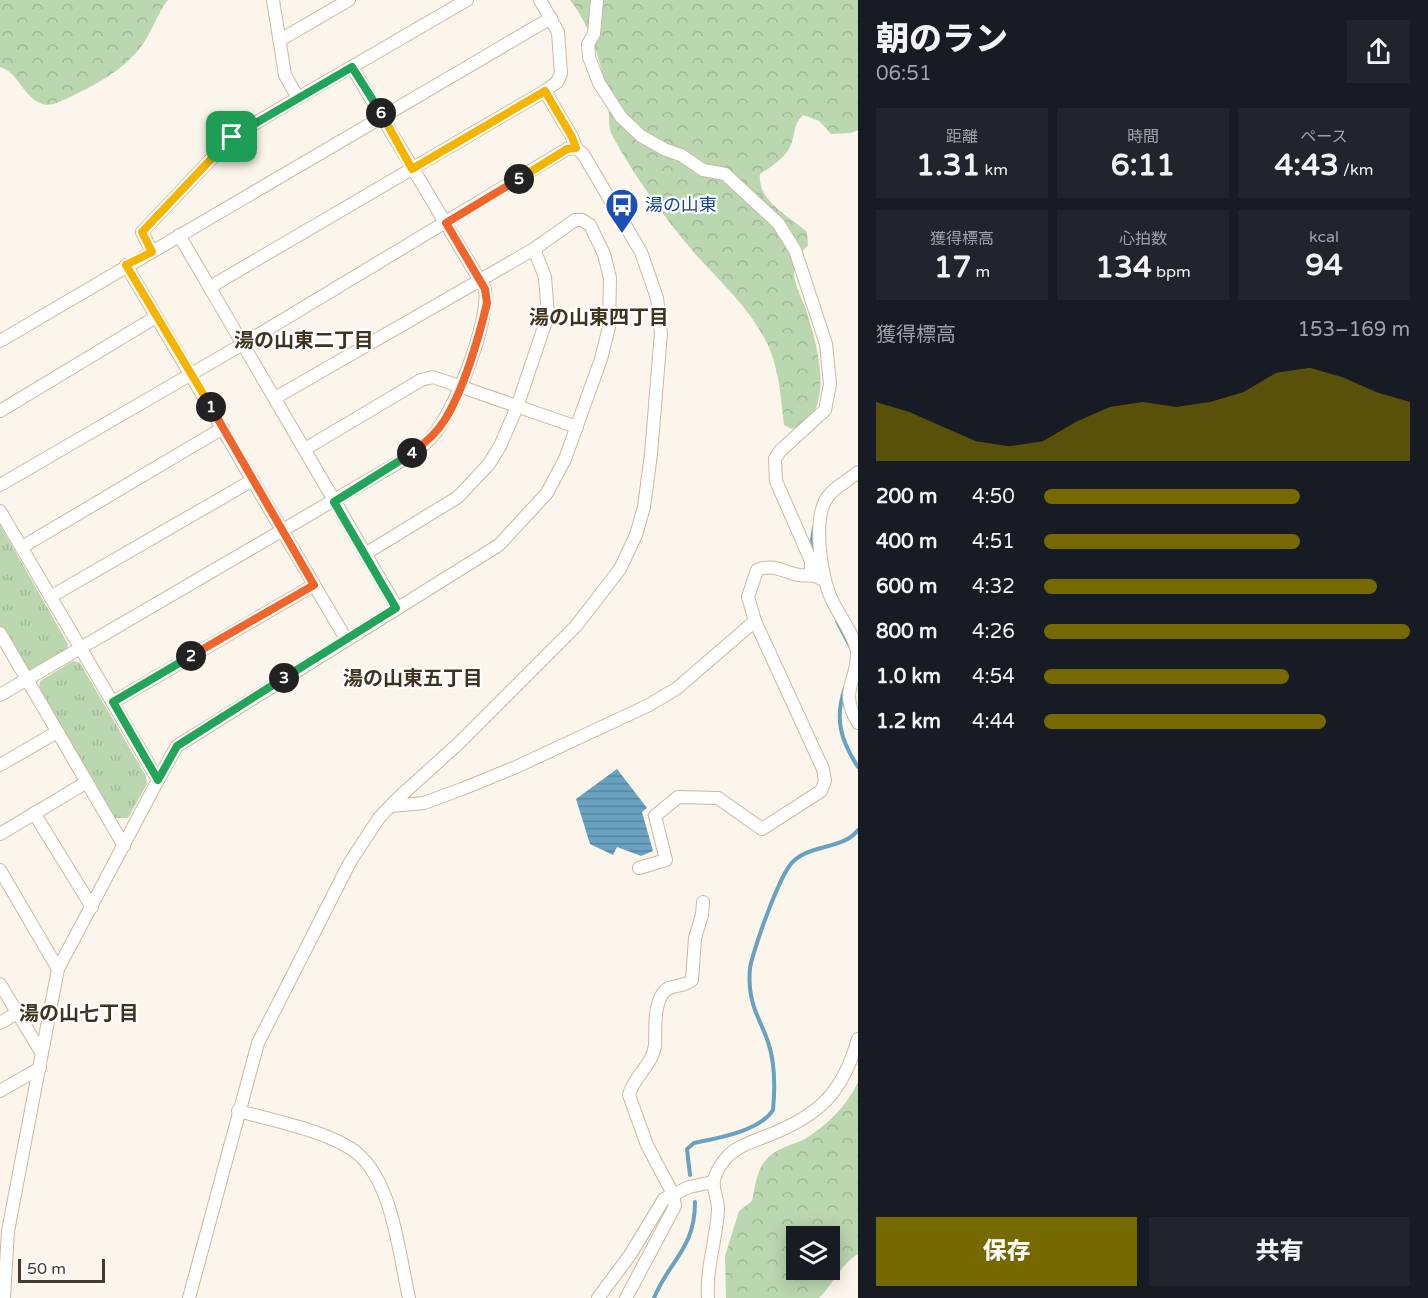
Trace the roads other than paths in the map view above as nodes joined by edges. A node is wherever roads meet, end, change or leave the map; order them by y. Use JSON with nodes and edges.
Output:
{"nodes":[{"id":1,"x":273,"y":0,"type":"edge"},
{"id":2,"x":349,"y":0,"type":"edge"},
{"id":3,"x":467,"y":0,"type":"edge"},
{"id":4,"x":540,"y":0,"type":"edge"},
{"id":5,"x":597,"y":0,"type":"edge"},
{"id":6,"x":551,"y":18,"type":"junction"},
{"id":7,"x":280,"y":40,"type":"junction"},
{"id":8,"x":352,"y":67,"type":"junction"},
{"id":9,"x":545,"y":91,"type":"junction"},
{"id":10,"x":298,"y":98,"type":"junction"},
{"id":11,"x":384,"y":117,"type":"junction"},
{"id":12,"x":576,"y":148,"type":"junction"},
{"id":13,"x":412,"y":169,"type":"junction"},
{"id":14,"x":446,"y":223,"type":"junction"},
{"id":15,"x":179,"y":235,"type":"junction"},
{"id":16,"x":534,"y":249,"type":"junction"},
{"id":17,"x":152,"y":252,"type":"junction"},
{"id":18,"x":126,"y":265,"type":"junction"},
{"id":19,"x":479,"y":279,"type":"junction"},
{"id":20,"x":210,"y":287,"type":"junction"},
{"id":21,"x":156,"y":317,"type":"junction"},
{"id":22,"x":0,"y":340,"type":"edge"},
{"id":23,"x":243,"y":344,"type":"junction"},
{"id":24,"x":191,"y":374,"type":"junction"},
{"id":25,"x":460,"y":384,"type":"junction"},
{"id":26,"x":275,"y":398,"type":"junction"},
{"id":27,"x":518,"y":407,"type":"junction"},
{"id":28,"x":0,"y":411,"type":"edge"},
{"id":29,"x":577,"y":427,"type":"junction"},
{"id":30,"x":223,"y":428,"type":"junction"},
{"id":31,"x":305,"y":449,"type":"junction"},
{"id":32,"x":858,"y":472,"type":"edge"},
{"id":33,"x":253,"y":480,"type":"junction"},
{"id":34,"x":0,"y":485,"type":"edge"},
{"id":35,"x":334,"y":502,"type":"junction"},
{"id":36,"x":0,"y":511,"type":"edge"},
{"id":37,"x":284,"y":531,"type":"junction"},
{"id":38,"x":22,"y":547,"type":"junction"},
{"id":39,"x":365,"y":554,"type":"junction"},
{"id":40,"x":812,"y":573,"type":"junction"},
{"id":41,"x":825,"y":581,"type":"junction"},
{"id":42,"x":314,"y":585,"type":"junction"},
{"id":43,"x":50,"y":597,"type":"junction"},
{"id":44,"x":396,"y":608,"type":"junction"},
{"id":45,"x":755,"y":621,"type":"junction"},
{"id":46,"x":0,"y":633,"type":"edge"},
{"id":47,"x":346,"y":639,"type":"junction"},
{"id":48,"x":81,"y":650,"type":"junction"},
{"id":49,"x":27,"y":679,"type":"junction"},
{"id":50,"x":0,"y":695,"type":"edge"},
{"id":51,"x":113,"y":702,"type":"junction"},
{"id":52,"x":858,"y":723,"type":"edge"},
{"id":53,"x":57,"y":732,"type":"junction"},
{"id":54,"x":0,"y":765,"type":"edge"},
{"id":55,"x":158,"y":780,"type":"junction"},
{"id":56,"x":87,"y":782,"type":"junction"},
{"id":57,"x":391,"y":806,"type":"junction"},
{"id":58,"x":34,"y":813,"type":"junction"},
{"id":59,"x":0,"y":834,"type":"edge"},
{"id":60,"x":124,"y":846,"type":"junction"},
{"id":61,"x":639,"y":868,"type":"dead end"},
{"id":62,"x":0,"y":870,"type":"edge"},
{"id":63,"x":703,"y":902,"type":"dead end"},
{"id":64,"x":92,"y":907,"type":"junction"},
{"id":65,"x":58,"y":969,"type":"junction"},
{"id":66,"x":0,"y":984,"type":"edge"},
{"id":67,"x":17,"y":1013,"type":"junction"},
{"id":68,"x":0,"y":1023,"type":"edge"},
{"id":69,"x":858,"y":1039,"type":"edge"},
{"id":70,"x":41,"y":1052,"type":"junction"},
{"id":71,"x":40,"y":1068,"type":"junction"},
{"id":72,"x":0,"y":1091,"type":"edge"},
{"id":73,"x":238,"y":1111,"type":"junction"},
{"id":74,"x":714,"y":1182,"type":"junction"},
{"id":75,"x":673,"y":1194,"type":"junction"},
{"id":76,"x":4,"y":1232,"type":"edge"},
{"id":77,"x":4,"y":1298,"type":"edge"},
{"id":78,"x":189,"y":1298,"type":"edge"},
{"id":79,"x":409,"y":1298,"type":"edge"},
{"id":80,"x":598,"y":1298,"type":"edge"},
{"id":81,"x":626,"y":1298,"type":"edge"},
{"id":82,"x":708,"y":1298,"type":"edge"}],
"edges":[{"from":1,"to":7,"type":"street"},
{"from":2,"to":7,"type":"street"},
{"from":3,"to":8,"type":"street"},
{"from":4,"to":6,"type":"street"},
{"from":5,"to":40,"type":"street"},
{"from":6,"to":9,"type":"street"},
{"from":6,"to":11,"type":"street"},
{"from":7,"to":10,"type":"street"},
{"from":8,"to":10,"type":"street"},
{"from":8,"to":11,"type":"street"},
{"from":9,"to":12,"type":"street"},
{"from":9,"to":13,"type":"street"},
{"from":10,"to":17,"type":"street"},
{"from":11,"to":13,"type":"street"},
{"from":11,"to":15,"type":"street"},
{"from":12,"to":14,"type":"street"},
{"from":12,"to":57,"type":"street"},
{"from":13,"to":14,"type":"street"},
{"from":13,"to":20,"type":"street"},
{"from":14,"to":19,"type":"street"},
{"from":14,"to":23,"type":"street"},
{"from":15,"to":17,"type":"street"},
{"from":15,"to":20,"type":"street"},
{"from":16,"to":19,"type":"street"},
{"from":16,"to":27,"type":"street"},
{"from":16,"to":29,"type":"street"},
{"from":17,"to":18,"type":"street"},
{"from":18,"to":21,"type":"street"},
{"from":18,"to":22,"type":"street"},
{"from":19,"to":25,"type":"street"},
{"from":19,"to":26,"type":"street"},
{"from":20,"to":23,"type":"street"},
{"from":21,"to":24,"type":"street"},
{"from":21,"to":28,"type":"street"},
{"from":23,"to":24,"type":"street"},
{"from":23,"to":26,"type":"street"},
{"from":24,"to":30,"type":"street"},
{"from":24,"to":34,"type":"street"},
{"from":25,"to":27,"type":"street"},
{"from":25,"to":31,"type":"street"},
{"from":25,"to":35,"type":"street"},
{"from":26,"to":31,"type":"street"},
{"from":27,"to":29,"type":"street"},
{"from":27,"to":39,"type":"street"},
{"from":29,"to":44,"type":"street"},
{"from":30,"to":33,"type":"street"},
{"from":30,"to":38,"type":"street"},
{"from":31,"to":35,"type":"street"},
{"from":32,"to":41,"type":"street"},
{"from":33,"to":37,"type":"street"},
{"from":33,"to":43,"type":"street"},
{"from":35,"to":37,"type":"street"},
{"from":35,"to":39,"type":"street"},
{"from":36,"to":38,"type":"street"},
{"from":37,"to":42,"type":"street"},
{"from":37,"to":48,"type":"street"},
{"from":38,"to":43,"type":"street"},
{"from":39,"to":44,"type":"street"},
{"from":40,"to":41,"type":"street"},
{"from":40,"to":45,"type":"street"},
{"from":41,"to":52,"type":"street"},
{"from":42,"to":47,"type":"street"},
{"from":42,"to":51,"type":"street"},
{"from":43,"to":48,"type":"street"},
{"from":44,"to":47,"type":"street"},
{"from":45,"to":57,"type":"street"},
{"from":45,"to":61,"type":"street"},
{"from":46,"to":49,"type":"street"},
{"from":47,"to":55,"type":"street"},
{"from":48,"to":49,"type":"street"},
{"from":48,"to":51,"type":"street"},
{"from":49,"to":50,"type":"street"},
{"from":49,"to":53,"type":"street"},
{"from":51,"to":55,"type":"street"},
{"from":53,"to":54,"type":"street"},
{"from":53,"to":56,"type":"street"},
{"from":55,"to":60,"type":"street"},
{"from":56,"to":58,"type":"street"},
{"from":56,"to":60,"type":"street"},
{"from":57,"to":73,"type":"street"},
{"from":58,"to":59,"type":"street"},
{"from":58,"to":64,"type":"street"},
{"from":60,"to":64,"type":"street"},
{"from":62,"to":65,"type":"street"},
{"from":63,"to":75,"type":"street"},
{"from":64,"to":65,"type":"street"},
{"from":65,"to":70,"type":"street"},
{"from":66,"to":67,"type":"street"},
{"from":67,"to":68,"type":"street"},
{"from":67,"to":70,"type":"street"},
{"from":69,"to":74,"type":"street"},
{"from":70,"to":71,"type":"street"},
{"from":71,"to":72,"type":"street"},
{"from":71,"to":76,"type":"street"},
{"from":73,"to":78,"type":"street"},
{"from":73,"to":79,"type":"street"},
{"from":74,"to":75,"type":"street"},
{"from":74,"to":82,"type":"street"},
{"from":75,"to":80,"type":"street"},
{"from":75,"to":81,"type":"street"},
{"from":76,"to":77,"type":"street"}]}
